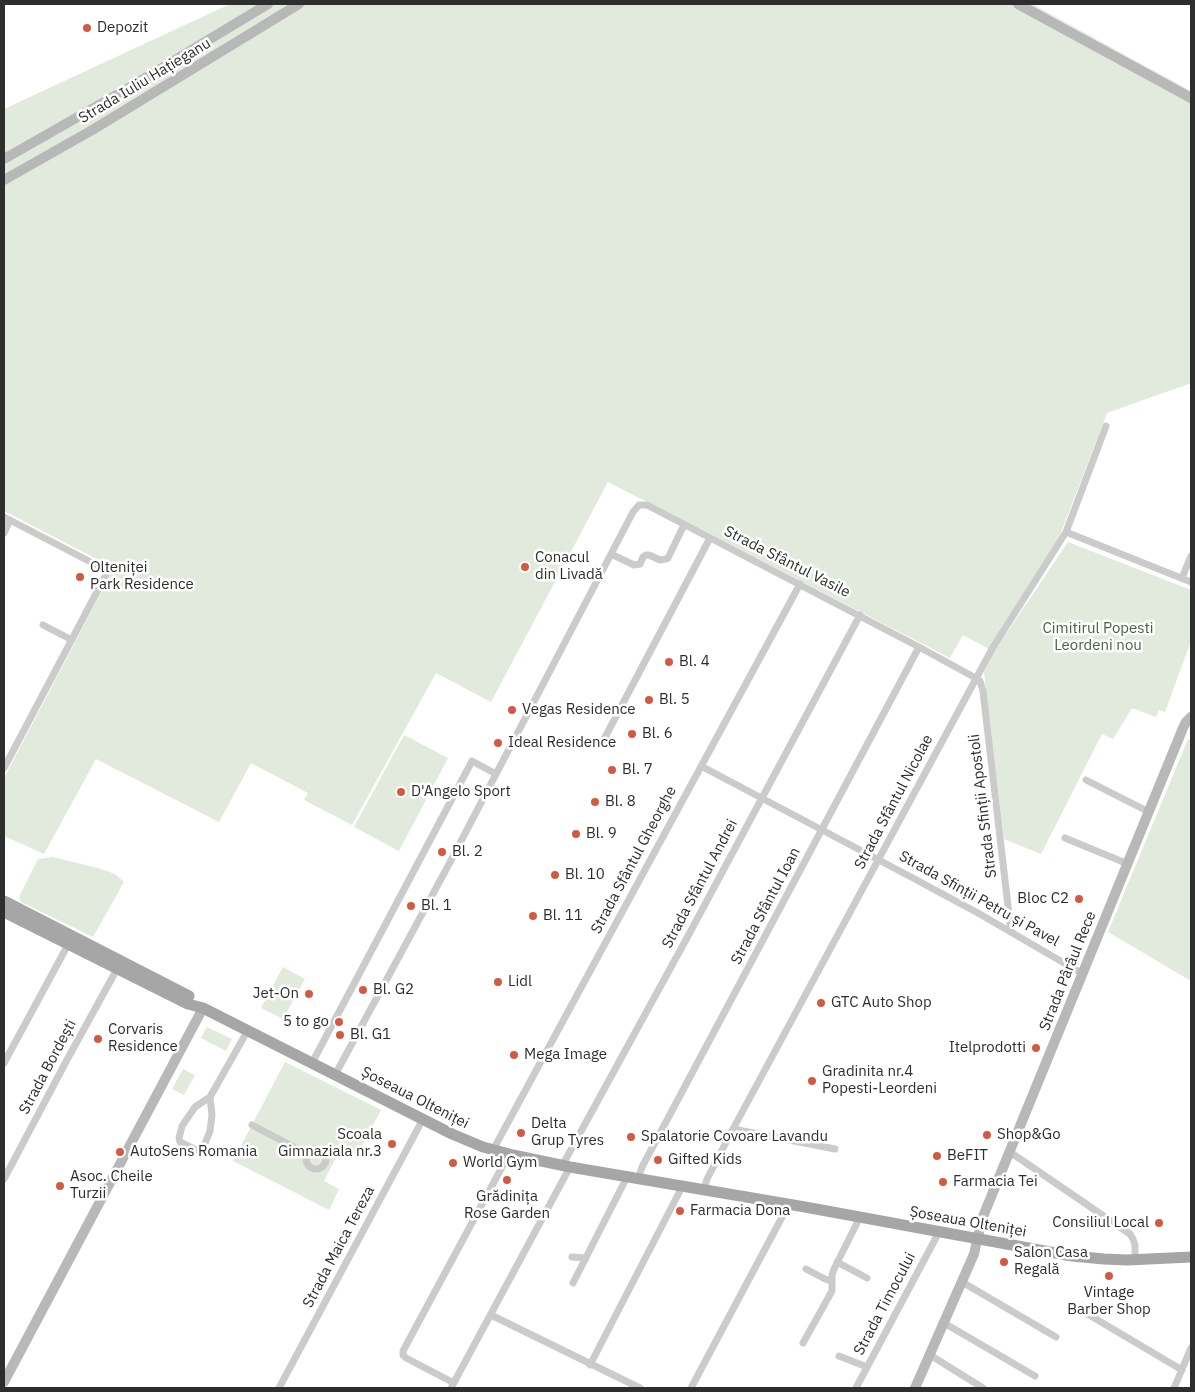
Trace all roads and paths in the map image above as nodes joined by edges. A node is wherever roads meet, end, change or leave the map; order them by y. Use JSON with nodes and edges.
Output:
{"nodes":[{"id":1,"x":268,"y":4,"type":"edge"},
{"id":2,"x":299,"y":4,"type":"edge"},
{"id":3,"x":1018,"y":4,"type":"edge"},
{"id":4,"x":207,"y":40,"type":"junction"},
{"id":5,"x":216,"y":55,"type":"junction"},
{"id":6,"x":1191,"y":98,"type":"edge"},
{"id":7,"x":4,"y":159,"type":"edge"},
{"id":8,"x":4,"y":180,"type":"edge"},
{"id":9,"x":1106,"y":426,"type":"dead end"},
{"id":10,"x":7,"y":518,"type":"edge"},
{"id":11,"x":684,"y":524,"type":"junction"},
{"id":12,"x":1066,"y":532,"type":"junction"},
{"id":13,"x":4,"y":533,"type":"edge"},
{"id":14,"x":710,"y":538,"type":"junction"},
{"id":15,"x":610,"y":554,"type":"junction"},
{"id":16,"x":1191,"y":556,"type":"edge"},
{"id":17,"x":1182,"y":578,"type":"junction"},
{"id":18,"x":1191,"y":582,"type":"edge"},
{"id":19,"x":800,"y":584,"type":"junction"},
{"id":20,"x":860,"y":615,"type":"junction"},
{"id":21,"x":43,"y":625,"type":"dead end"},
{"id":22,"x":72,"y":640,"type":"junction"},
{"id":23,"x":919,"y":646,"type":"junction"},
{"id":24,"x":976,"y":678,"type":"junction"},
{"id":25,"x":1191,"y":717,"type":"edge"},
{"id":26,"x":602,"y":743,"type":"dead end"},
{"id":27,"x":701,"y":766,"type":"junction"},
{"id":28,"x":4,"y":768,"type":"edge"},
{"id":29,"x":496,"y":774,"type":"junction"},
{"id":30,"x":1086,"y":780,"type":"dead end"},
{"id":31,"x":762,"y":798,"type":"junction"},
{"id":32,"x":1149,"y":812,"type":"junction"},
{"id":33,"x":823,"y":830,"type":"junction"},
{"id":34,"x":1065,"y":838,"type":"dead end"},
{"id":35,"x":879,"y":859,"type":"junction"},
{"id":36,"x":1128,"y":864,"type":"junction"},
{"id":37,"x":4,"y":901,"type":"edge"},
{"id":38,"x":4,"y":912,"type":"edge"},
{"id":39,"x":1012,"y":932,"type":"junction"},
{"id":40,"x":71,"y":940,"type":"junction"},
{"id":41,"x":117,"y":969,"type":"junction"},
{"id":42,"x":1083,"y":974,"type":"junction"},
{"id":43,"x":203,"y":1008,"type":"junction"},
{"id":44,"x":244,"y":1037,"type":"dead end"},
{"id":45,"x":312,"y":1063,"type":"junction"},
{"id":46,"x":4,"y":1064,"type":"edge"},
{"id":47,"x":336,"y":1075,"type":"junction"},
{"id":48,"x":210,"y":1098,"type":"junction"},
{"id":49,"x":423,"y":1120,"type":"junction"},
{"id":50,"x":252,"y":1125,"type":"dead end"},
{"id":51,"x":734,"y":1130,"type":"junction"},
{"id":52,"x":835,"y":1149,"type":"dead end"},
{"id":53,"x":493,"y":1150,"type":"junction"},
{"id":54,"x":1010,"y":1152,"type":"junction"},
{"id":55,"x":307,"y":1154,"type":"dead end"},
{"id":56,"x":509,"y":1154,"type":"junction"},
{"id":57,"x":566,"y":1166,"type":"junction"},
{"id":58,"x":633,"y":1178,"type":"junction"},
{"id":59,"x":4,"y":1179,"type":"edge"},
{"id":60,"x":682,"y":1186,"type":"junction"},
{"id":61,"x":704,"y":1190,"type":"junction"},
{"id":62,"x":789,"y":1204,"type":"junction"},
{"id":63,"x":860,"y":1217,"type":"junction"},
{"id":64,"x":939,"y":1232,"type":"junction"},
{"id":65,"x":978,"y":1239,"type":"junction"},
{"id":66,"x":572,"y":1257,"type":"dead end"},
{"id":67,"x":1191,"y":1257,"type":"edge"},
{"id":68,"x":586,"y":1258,"type":"junction"},
{"id":69,"x":1135,"y":1260,"type":"junction"},
{"id":70,"x":838,"y":1262,"type":"junction"},
{"id":71,"x":806,"y":1269,"type":"dead end"},
{"id":72,"x":867,"y":1278,"type":"dead end"},
{"id":73,"x":832,"y":1281,"type":"junction"},
{"id":74,"x":962,"y":1282,"type":"junction"},
{"id":75,"x":573,"y":1283,"type":"dead end"},
{"id":76,"x":1074,"y":1306,"type":"dead end"},
{"id":77,"x":491,"y":1315,"type":"junction"},
{"id":78,"x":944,"y":1323,"type":"junction"},
{"id":79,"x":1056,"y":1337,"type":"dead end"},
{"id":80,"x":803,"y":1343,"type":"dead end"},
{"id":81,"x":1191,"y":1348,"type":"edge"},
{"id":82,"x":930,"y":1354,"type":"junction"},
{"id":83,"x":839,"y":1356,"type":"dead end"},
{"id":84,"x":590,"y":1364,"type":"junction"},
{"id":85,"x":867,"y":1367,"type":"junction"},
{"id":86,"x":1182,"y":1370,"type":"junction"},
{"id":87,"x":1035,"y":1376,"type":"dead end"},
{"id":88,"x":5,"y":1377,"type":"edge"},
{"id":89,"x":453,"y":1385,"type":"edge"},
{"id":90,"x":279,"y":1388,"type":"edge"},
{"id":91,"x":640,"y":1388,"type":"edge"},
{"id":92,"x":691,"y":1388,"type":"edge"},
{"id":93,"x":856,"y":1388,"type":"edge"},
{"id":94,"x":915,"y":1388,"type":"edge"},
{"id":95,"x":983,"y":1388,"type":"edge"},
{"id":96,"x":1174,"y":1388,"type":"edge"}],
"edges":[{"from":1,"to":4,"type":"street","name":"Strada Iuliu Hațieganu"},
{"from":2,"to":5,"type":"street","name":"Strada Iuliu Hațieganu"},
{"from":3,"to":6,"type":"street"},
{"from":4,"to":5,"type":"street"},
{"from":4,"to":7,"type":"street","name":"Strada Iuliu Hațieganu"},
{"from":5,"to":8,"type":"street","name":"Strada Iuliu Hațieganu"},
{"from":9,"to":12,"type":"street","name":"Strada Sfântul Nicolae"},
{"from":10,"to":13,"type":"street"},
{"from":10,"to":22,"type":"street"},
{"from":11,"to":14,"type":"street"},
{"from":11,"to":15,"type":"street"},
{"from":11,"to":15,"type":"street"},
{"from":12,"to":17,"type":"street"},
{"from":12,"to":24,"type":"street","name":"Strada Sfântul Nicolae"},
{"from":14,"to":19,"type":"street","name":"Strada Sfântul Vasile"},
{"from":14,"to":26,"type":"street","name":"Strada Sfântul Vasile"},
{"from":15,"to":29,"type":"street"},
{"from":16,"to":17,"type":"street"},
{"from":17,"to":18,"type":"street"},
{"from":19,"to":20,"type":"street","name":"Strada Sfântul Vasile"},
{"from":19,"to":27,"type":"street","name":"Strada Sfântul Gheorghe"},
{"from":20,"to":23,"type":"street","name":"Strada Sfântul Vasile"},
{"from":20,"to":31,"type":"street","name":"Strada Sfântul Andrei"},
{"from":21,"to":22,"type":"street"},
{"from":22,"to":28,"type":"street"},
{"from":23,"to":24,"type":"street","name":"Strada Sfântul Vasile"},
{"from":23,"to":33,"type":"street","name":"Strada Sfântul Ioan"},
{"from":24,"to":35,"type":"street","name":"Strada Sfântul Nicolae"},
{"from":24,"to":39,"type":"street","name":"Strada Sfinții Apostoli"},
{"from":25,"to":32,"type":"street","name":"Strada Pârâul Rece"},
{"from":27,"to":31,"type":"street","name":"Strada Sfinții Petru și Pavel"},
{"from":27,"to":53,"type":"street","name":"Strada Sfântul Gheorghe"},
{"from":29,"to":45,"type":"street"},
{"from":29,"to":47,"type":"street"},
{"from":30,"to":32,"type":"street"},
{"from":31,"to":33,"type":"street","name":"Strada Sfinții Petru și Pavel"},
{"from":31,"to":57,"type":"street","name":"Strada Sfântul Andrei"},
{"from":32,"to":36,"type":"street","name":"Strada Pârâul Rece"},
{"from":33,"to":35,"type":"street","name":"Strada Sfinții Petru și Pavel"},
{"from":33,"to":58,"type":"street","name":"Strada Sfântul Ioan"},
{"from":34,"to":36,"type":"street"},
{"from":35,"to":39,"type":"street","name":"Strada Sfinții Petru și Pavel"},
{"from":35,"to":51,"type":"street","name":"Strada Sfântul Nicolae"},
{"from":36,"to":42,"type":"street","name":"Strada Pârâul Rece"},
{"from":37,"to":40,"type":"main road","name":"Șoseaua Olteniței"},
{"from":38,"to":40,"type":"main road","name":"Șoseaua Olteniței"},
{"from":39,"to":42,"type":"street","name":"Strada Sfinții Petru și Pavel"},
{"from":40,"to":41,"type":"main road","name":"Șoseaua Olteniței"},
{"from":40,"to":43,"type":"main road","name":"Șoseaua Olteniței"},
{"from":40,"to":46,"type":"street"},
{"from":41,"to":43,"type":"main road","name":"Șoseaua Olteniței"},
{"from":41,"to":59,"type":"street","name":"Strada Bordești"},
{"from":42,"to":54,"type":"street","name":"Strada Pârâul Rece"},
{"from":43,"to":45,"type":"main road","name":"Șoseaua Olteniței"},
{"from":43,"to":88,"type":"street"},
{"from":44,"to":48,"type":"street"},
{"from":45,"to":47,"type":"main road","name":"Șoseaua Olteniței"},
{"from":47,"to":49,"type":"main road","name":"Șoseaua Olteniței"},
{"from":48,"to":48,"type":"street"},
{"from":49,"to":53,"type":"main road","name":"Șoseaua Olteniței"},
{"from":49,"to":90,"type":"street","name":"Strada Maica Tereza"},
{"from":50,"to":55,"type":"street"},
{"from":51,"to":52,"type":"street"},
{"from":51,"to":61,"type":"street","name":"Strada Sfântul Nicolae"},
{"from":53,"to":56,"type":"main road","name":"Șoseaua Olteniței"},
{"from":54,"to":65,"type":"street","name":"Strada Pârâul Rece"},
{"from":54,"to":69,"type":"street"},
{"from":56,"to":57,"type":"main road","name":"Șoseaua Olteniței"},
{"from":56,"to":89,"type":"street"},
{"from":57,"to":58,"type":"main road","name":"Șoseaua Olteniței"},
{"from":57,"to":77,"type":"street","name":"Strada Sfântul Andrei"},
{"from":58,"to":60,"type":"main road","name":"Șoseaua Olteniței"},
{"from":58,"to":68,"type":"street"},
{"from":60,"to":61,"type":"main road","name":"Șoseaua Olteniței"},
{"from":60,"to":84,"type":"street"},
{"from":61,"to":62,"type":"main road","name":"Șoseaua Olteniței"},
{"from":62,"to":63,"type":"main road","name":"Șoseaua Olteniței"},
{"from":62,"to":92,"type":"street"},
{"from":63,"to":64,"type":"main road","name":"Șoseaua Olteniței"},
{"from":63,"to":70,"type":"street"},
{"from":64,"to":65,"type":"main road","name":"Șoseaua Olteniței"},
{"from":64,"to":85,"type":"street","name":"Strada Timocului"},
{"from":65,"to":69,"type":"main road","name":"Șoseaua Olteniței"},
{"from":65,"to":74,"type":"street","name":"Strada Pârâul Rece"},
{"from":66,"to":68,"type":"street"},
{"from":67,"to":69,"type":"main road","name":"Șoseaua Olteniței"},
{"from":68,"to":75,"type":"street"},
{"from":70,"to":72,"type":"street"},
{"from":70,"to":73,"type":"street"},
{"from":71,"to":73,"type":"street"},
{"from":73,"to":80,"type":"street"},
{"from":74,"to":78,"type":"street","name":"Strada Pârâul Rece"},
{"from":74,"to":79,"type":"street"},
{"from":76,"to":86,"type":"street"},
{"from":77,"to":84,"type":"street"},
{"from":77,"to":89,"type":"street","name":"Strada Sfântul Andrei"},
{"from":78,"to":82,"type":"street","name":"Strada Pârâul Rece"},
{"from":78,"to":87,"type":"street"},
{"from":81,"to":86,"type":"street"},
{"from":82,"to":94,"type":"street","name":"Strada Pârâul Rece"},
{"from":82,"to":95,"type":"street"},
{"from":83,"to":85,"type":"street"},
{"from":84,"to":91,"type":"street"},
{"from":85,"to":93,"type":"street","name":"Strada Timocului"},
{"from":86,"to":96,"type":"street"}]}
